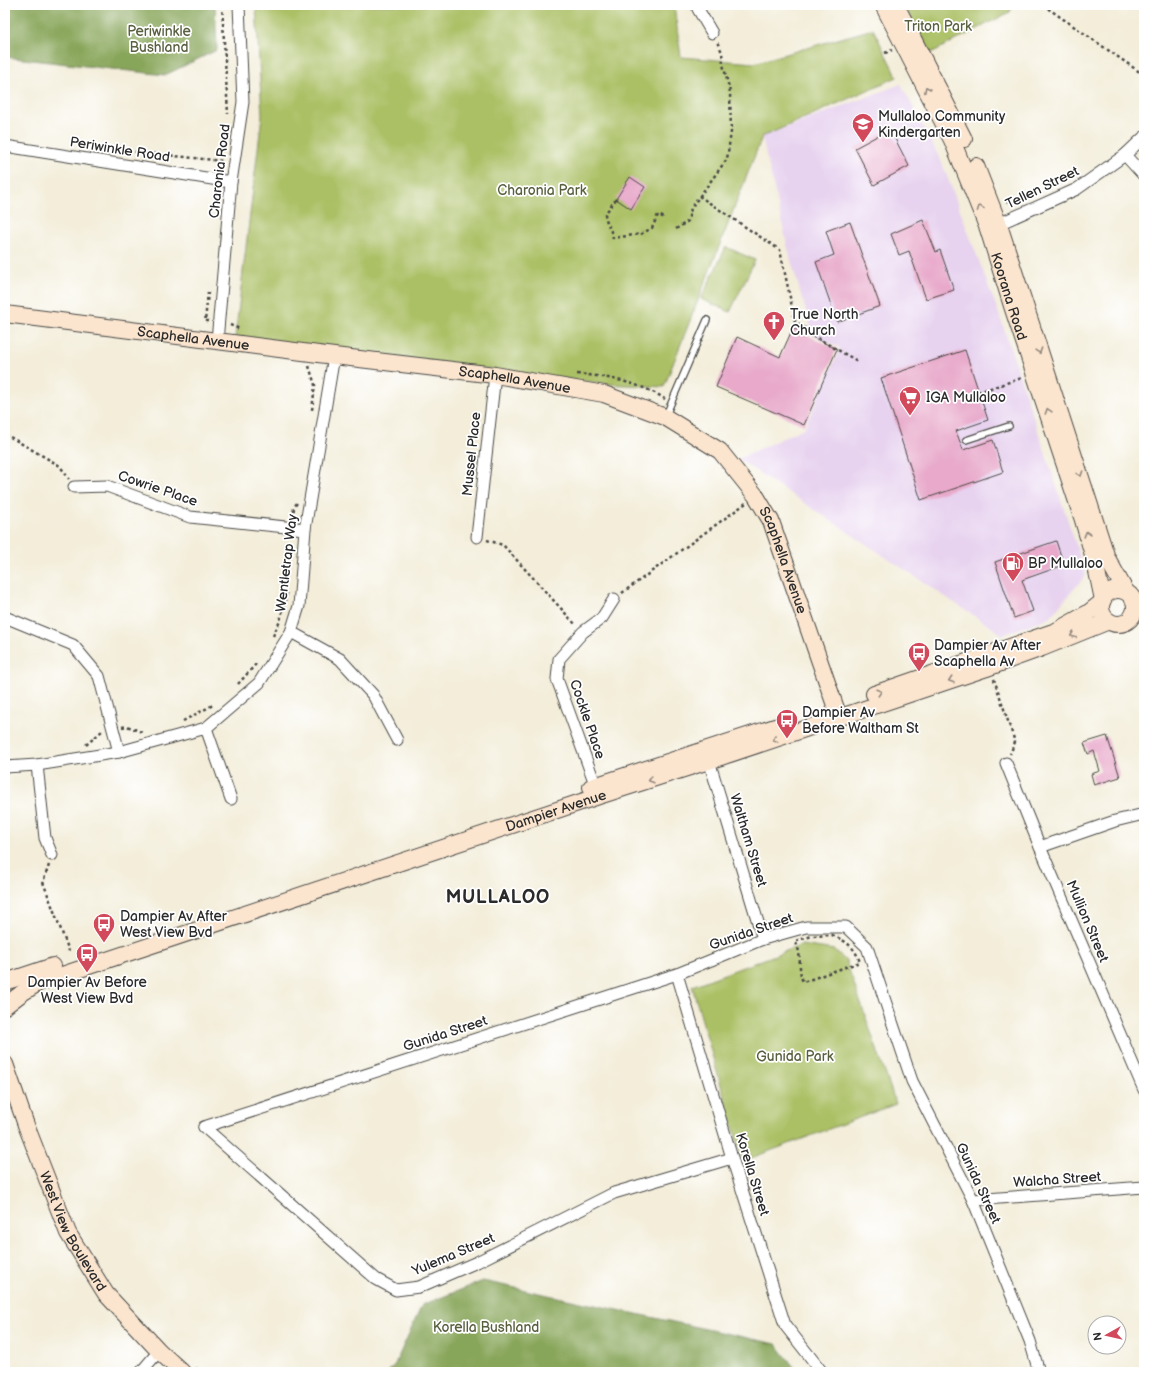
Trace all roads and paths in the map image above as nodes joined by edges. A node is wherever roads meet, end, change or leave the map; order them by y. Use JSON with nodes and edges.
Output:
{"nodes":[{"id":1,"x":222,"y":5,"type":"edge"},
{"id":2,"x":239,"y":5,"type":"edge"},
{"id":3,"x":697,"y":5,"type":"edge"},
{"id":4,"x":883,"y":5,"type":"edge"},
{"id":5,"x":896,"y":5,"type":"edge"},
{"id":6,"x":1043,"y":5,"type":"edge"},
{"id":7,"x":712,"y":34,"type":"joint"},
{"id":8,"x":892,"y":50,"type":"dead end"},
{"id":9,"x":885,"y":53,"type":"dead end"},
{"id":10,"x":1144,"y":75,"type":"edge"},
{"id":11,"x":228,"y":115,"type":"dead end"},
{"id":12,"x":1144,"y":137,"type":"edge"},
{"id":13,"x":5,"y":146,"type":"edge"},
{"id":14,"x":92,"y":147,"type":"dead end"},
{"id":15,"x":1125,"y":154,"type":"junction"},
{"id":16,"x":223,"y":156,"type":"dead end"},
{"id":17,"x":223,"y":161,"type":"junction"},
{"id":18,"x":1144,"y":176,"type":"edge"},
{"id":19,"x":226,"y":181,"type":"junction"},
{"id":20,"x":700,"y":196,"type":"junction"},
{"id":21,"x":616,"y":198,"type":"dead end"},
{"id":22,"x":1006,"y":201,"type":"dead end"},
{"id":23,"x":1020,"y":205,"type":"dead end"},
{"id":24,"x":665,"y":218,"type":"dead end"},
{"id":25,"x":993,"y":227,"type":"junction"},
{"id":26,"x":676,"y":229,"type":"dead end"},
{"id":27,"x":208,"y":290,"type":"dead end"},
{"id":28,"x":5,"y":314,"type":"edge"},
{"id":29,"x":707,"y":320,"type":"dead end"},
{"id":30,"x":219,"y":323,"type":"junction"},
{"id":31,"x":243,"y":330,"type":"dead end"},
{"id":32,"x":217,"y":341,"type":"junction"},
{"id":33,"x":311,"y":353,"type":"junction"},
{"id":34,"x":334,"y":356,"type":"junction"},
{"id":35,"x":859,"y":362,"type":"dead end"},
{"id":36,"x":572,"y":373,"type":"dead end"},
{"id":37,"x":495,"y":375,"type":"junction"},
{"id":38,"x":1025,"y":377,"type":"dead end"},
{"id":39,"x":978,"y":392,"type":"dead end"},
{"id":40,"x":668,"y":410,"type":"junction"},
{"id":41,"x":311,"y":414,"type":"dead end"},
{"id":42,"x":1009,"y":426,"type":"dead end"},
{"id":43,"x":5,"y":434,"type":"edge"},
{"id":44,"x":966,"y":440,"type":"dead end"},
{"id":45,"x":74,"y":487,"type":"joint"},
{"id":46,"x":756,"y":496,"type":"junction"},
{"id":47,"x":298,"y":502,"type":"dead end"},
{"id":48,"x":292,"y":527,"type":"junction"},
{"id":49,"x":305,"y":529,"type":"junction"},
{"id":50,"x":477,"y":537,"type":"joint"},
{"id":51,"x":289,"y":586,"type":"dead end"},
{"id":52,"x":1133,"y":594,"type":"edge"},
{"id":53,"x":614,"y":599,"type":"joint"},
{"id":54,"x":1103,"y":601,"type":"junction"},
{"id":55,"x":1139,"y":612,"type":"edge"},
{"id":56,"x":5,"y":617,"type":"edge"},
{"id":57,"x":1109,"y":621,"type":"junction"},
{"id":58,"x":290,"y":632,"type":"junction"},
{"id":59,"x":583,"y":632,"type":"junction"},
{"id":60,"x":271,"y":641,"type":"dead end"},
{"id":61,"x":260,"y":659,"type":"dead end"},
{"id":62,"x":991,"y":673,"type":"dead end"},
{"id":63,"x":235,"y":688,"type":"dead end"},
{"id":64,"x":218,"y":702,"type":"dead end"},
{"id":65,"x":837,"y":712,"type":"junction"},
{"id":66,"x":180,"y":723,"type":"dead end"},
{"id":67,"x":206,"y":728,"type":"junction"},
{"id":68,"x":113,"y":729,"type":"junction"},
{"id":69,"x":151,"y":731,"type":"dead end"},
{"id":70,"x":397,"y":740,"type":"dead end"},
{"id":71,"x":83,"y":748,"type":"dead end"},
{"id":72,"x":119,"y":752,"type":"junction"},
{"id":73,"x":707,"y":756,"type":"junction"},
{"id":74,"x":1006,"y":762,"type":"joint"},
{"id":75,"x":37,"y":765,"type":"junction"},
{"id":76,"x":5,"y":767,"type":"edge"},
{"id":77,"x":598,"y":791,"type":"junction"},
{"id":78,"x":231,"y":799,"type":"dead end"},
{"id":79,"x":1144,"y":814,"type":"edge"},
{"id":80,"x":1040,"y":847,"type":"junction"},
{"id":81,"x":52,"y":855,"type":"joint"},
{"id":82,"x":763,"y":939,"type":"junction"},
{"id":83,"x":795,"y":941,"type":"joint"},
{"id":84,"x":69,"y":951,"type":"dead end"},
{"id":85,"x":677,"y":974,"type":"junction"},
{"id":86,"x":5,"y":982,"type":"edge"},
{"id":87,"x":5,"y":1006,"type":"edge"},
{"id":88,"x":5,"y":1064,"type":"edge"},
{"id":89,"x":1144,"y":1090,"type":"edge"},
{"id":90,"x":204,"y":1127,"type":"joint"},
{"id":91,"x":732,"y":1158,"type":"junction"},
{"id":92,"x":1144,"y":1187,"type":"edge"},
{"id":93,"x":973,"y":1200,"type":"junction"},
{"id":94,"x":159,"y":1351,"type":"junction"},
{"id":95,"x":141,"y":1372,"type":"edge"},
{"id":96,"x":182,"y":1372,"type":"edge"},
{"id":97,"x":822,"y":1372,"type":"edge"},
{"id":98,"x":1039,"y":1372,"type":"edge"}],
"edges":[{"from":1,"to":11,"type":"path"},
{"from":2,"to":19,"type":"street","name":"Charonia Road"},
{"from":3,"to":7,"type":"street"},
{"from":25,"to":4,"type":"street","name":"Koorana Road","one_way":true},
{"from":5,"to":25,"type":"street","name":"Koorana Road"},
{"from":6,"to":10,"type":"path"},
{"from":7,"to":20,"type":"path"},
{"from":8,"to":9,"type":"path"},
{"from":12,"to":15,"type":"street","name":"Tellen Street"},
{"from":13,"to":19,"type":"street","name":"Periwinkle Road"},
{"from":14,"to":17,"type":"path"},
{"from":15,"to":18,"type":"street"},
{"from":15,"to":25,"type":"street","name":"Tellen Street"},
{"from":16,"to":17,"type":"path"},
{"from":17,"to":19,"type":"path"},
{"from":19,"to":30,"type":"street","name":"Charonia Road"},
{"from":20,"to":26,"type":"path"},
{"from":20,"to":35,"type":"path"},
{"from":21,"to":24,"type":"path"},
{"from":22,"to":23,"type":"path"},
{"from":25,"to":52,"type":"street","name":"Koorana Road","one_way":true},
{"from":54,"to":25,"type":"street","name":"Koorana Road","one_way":true},
{"from":27,"to":30,"type":"path"},
{"from":28,"to":32,"type":"street","name":"Scaphella Avenue"},
{"from":29,"to":40,"type":"lane"},
{"from":30,"to":31,"type":"path"},
{"from":30,"to":32,"type":"street","name":"Charonia Road"},
{"from":32,"to":33,"type":"street","name":"Scaphella Avenue"},
{"from":33,"to":34,"type":"street","name":"Scaphella Avenue"},
{"from":33,"to":41,"type":"path"},
{"from":34,"to":37,"type":"street","name":"Scaphella Avenue"},
{"from":34,"to":49,"type":"street","name":"Wentletrap Way"},
{"from":36,"to":40,"type":"path"},
{"from":37,"to":40,"type":"street","name":"Scaphella Avenue"},
{"from":37,"to":50,"type":"street","name":"Mussel Place"},
{"from":38,"to":39,"type":"path"},
{"from":40,"to":46,"type":"street","name":"Scaphella Avenue"},
{"from":42,"to":44,"type":"lane"},
{"from":43,"to":45,"type":"path"},
{"from":45,"to":48,"type":"street","name":"Cowrie Place"},
{"from":46,"to":53,"type":"path"},
{"from":46,"to":65,"type":"street","name":"Scaphella Avenue"},
{"from":47,"to":48,"type":"path"},
{"from":48,"to":49,"type":"street","name":"Cowrie Place"},
{"from":49,"to":58,"type":"street","name":"Wentletrap Way"},
{"from":50,"to":59,"type":"path"},
{"from":51,"to":60,"type":"path"},
{"from":52,"to":54,"type":"street"},
{"from":52,"to":55,"type":"street"},
{"from":53,"to":59,"type":"street","name":"Cockle Place"},
{"from":54,"to":57,"type":"street"},
{"from":65,"to":54,"type":"street","name":"Dampier Avenue","one_way":true},
{"from":55,"to":57,"type":"street"},
{"from":56,"to":68,"type":"street"},
{"from":57,"to":65,"type":"street","name":"Dampier Avenue","one_way":true},
{"from":58,"to":67,"type":"street","name":"Wentletrap Way"},
{"from":58,"to":70,"type":"street"},
{"from":59,"to":77,"type":"street","name":"Cockle Place"},
{"from":61,"to":63,"type":"path"},
{"from":62,"to":74,"type":"path"},
{"from":64,"to":66,"type":"path"},
{"from":65,"to":73,"type":"street","name":"Dampier Avenue"},
{"from":67,"to":72,"type":"street","name":"Wentletrap Way"},
{"from":67,"to":78,"type":"street"},
{"from":68,"to":69,"type":"path"},
{"from":68,"to":71,"type":"path"},
{"from":68,"to":72,"type":"street"},
{"from":72,"to":75,"type":"street","name":"Wentletrap Way"},
{"from":73,"to":77,"type":"street","name":"Dampier Avenue"},
{"from":73,"to":82,"type":"street","name":"Waltham Street"},
{"from":74,"to":80,"type":"street","name":"Mullion Street"},
{"from":75,"to":76,"type":"street","name":"Wentletrap Way"},
{"from":75,"to":81,"type":"street"},
{"from":77,"to":86,"type":"street","name":"Dampier Avenue"},
{"from":77,"to":87,"type":"street","name":"Dampier Avenue"},
{"from":79,"to":80,"type":"street"},
{"from":80,"to":89,"type":"street","name":"Mullion Street"},
{"from":81,"to":84,"type":"path"},
{"from":82,"to":85,"type":"street","name":"Gunida Street"},
{"from":82,"to":93,"type":"street","name":"Gunida Street"},
{"from":83,"to":83,"type":"path"},
{"from":85,"to":90,"type":"street","name":"Gunida Street"},
{"from":85,"to":91,"type":"street","name":"Korella Street"},
{"from":88,"to":94,"type":"street","name":"West View Boulevard"},
{"from":90,"to":91,"type":"street","name":"Yulema Street"},
{"from":91,"to":97,"type":"street","name":"Korella Street"},
{"from":92,"to":93,"type":"street","name":"Walcha Street"},
{"from":93,"to":98,"type":"street","name":"Gunida Street"},
{"from":94,"to":95,"type":"street"},
{"from":94,"to":96,"type":"street","name":"West View Boulevard"}]}
